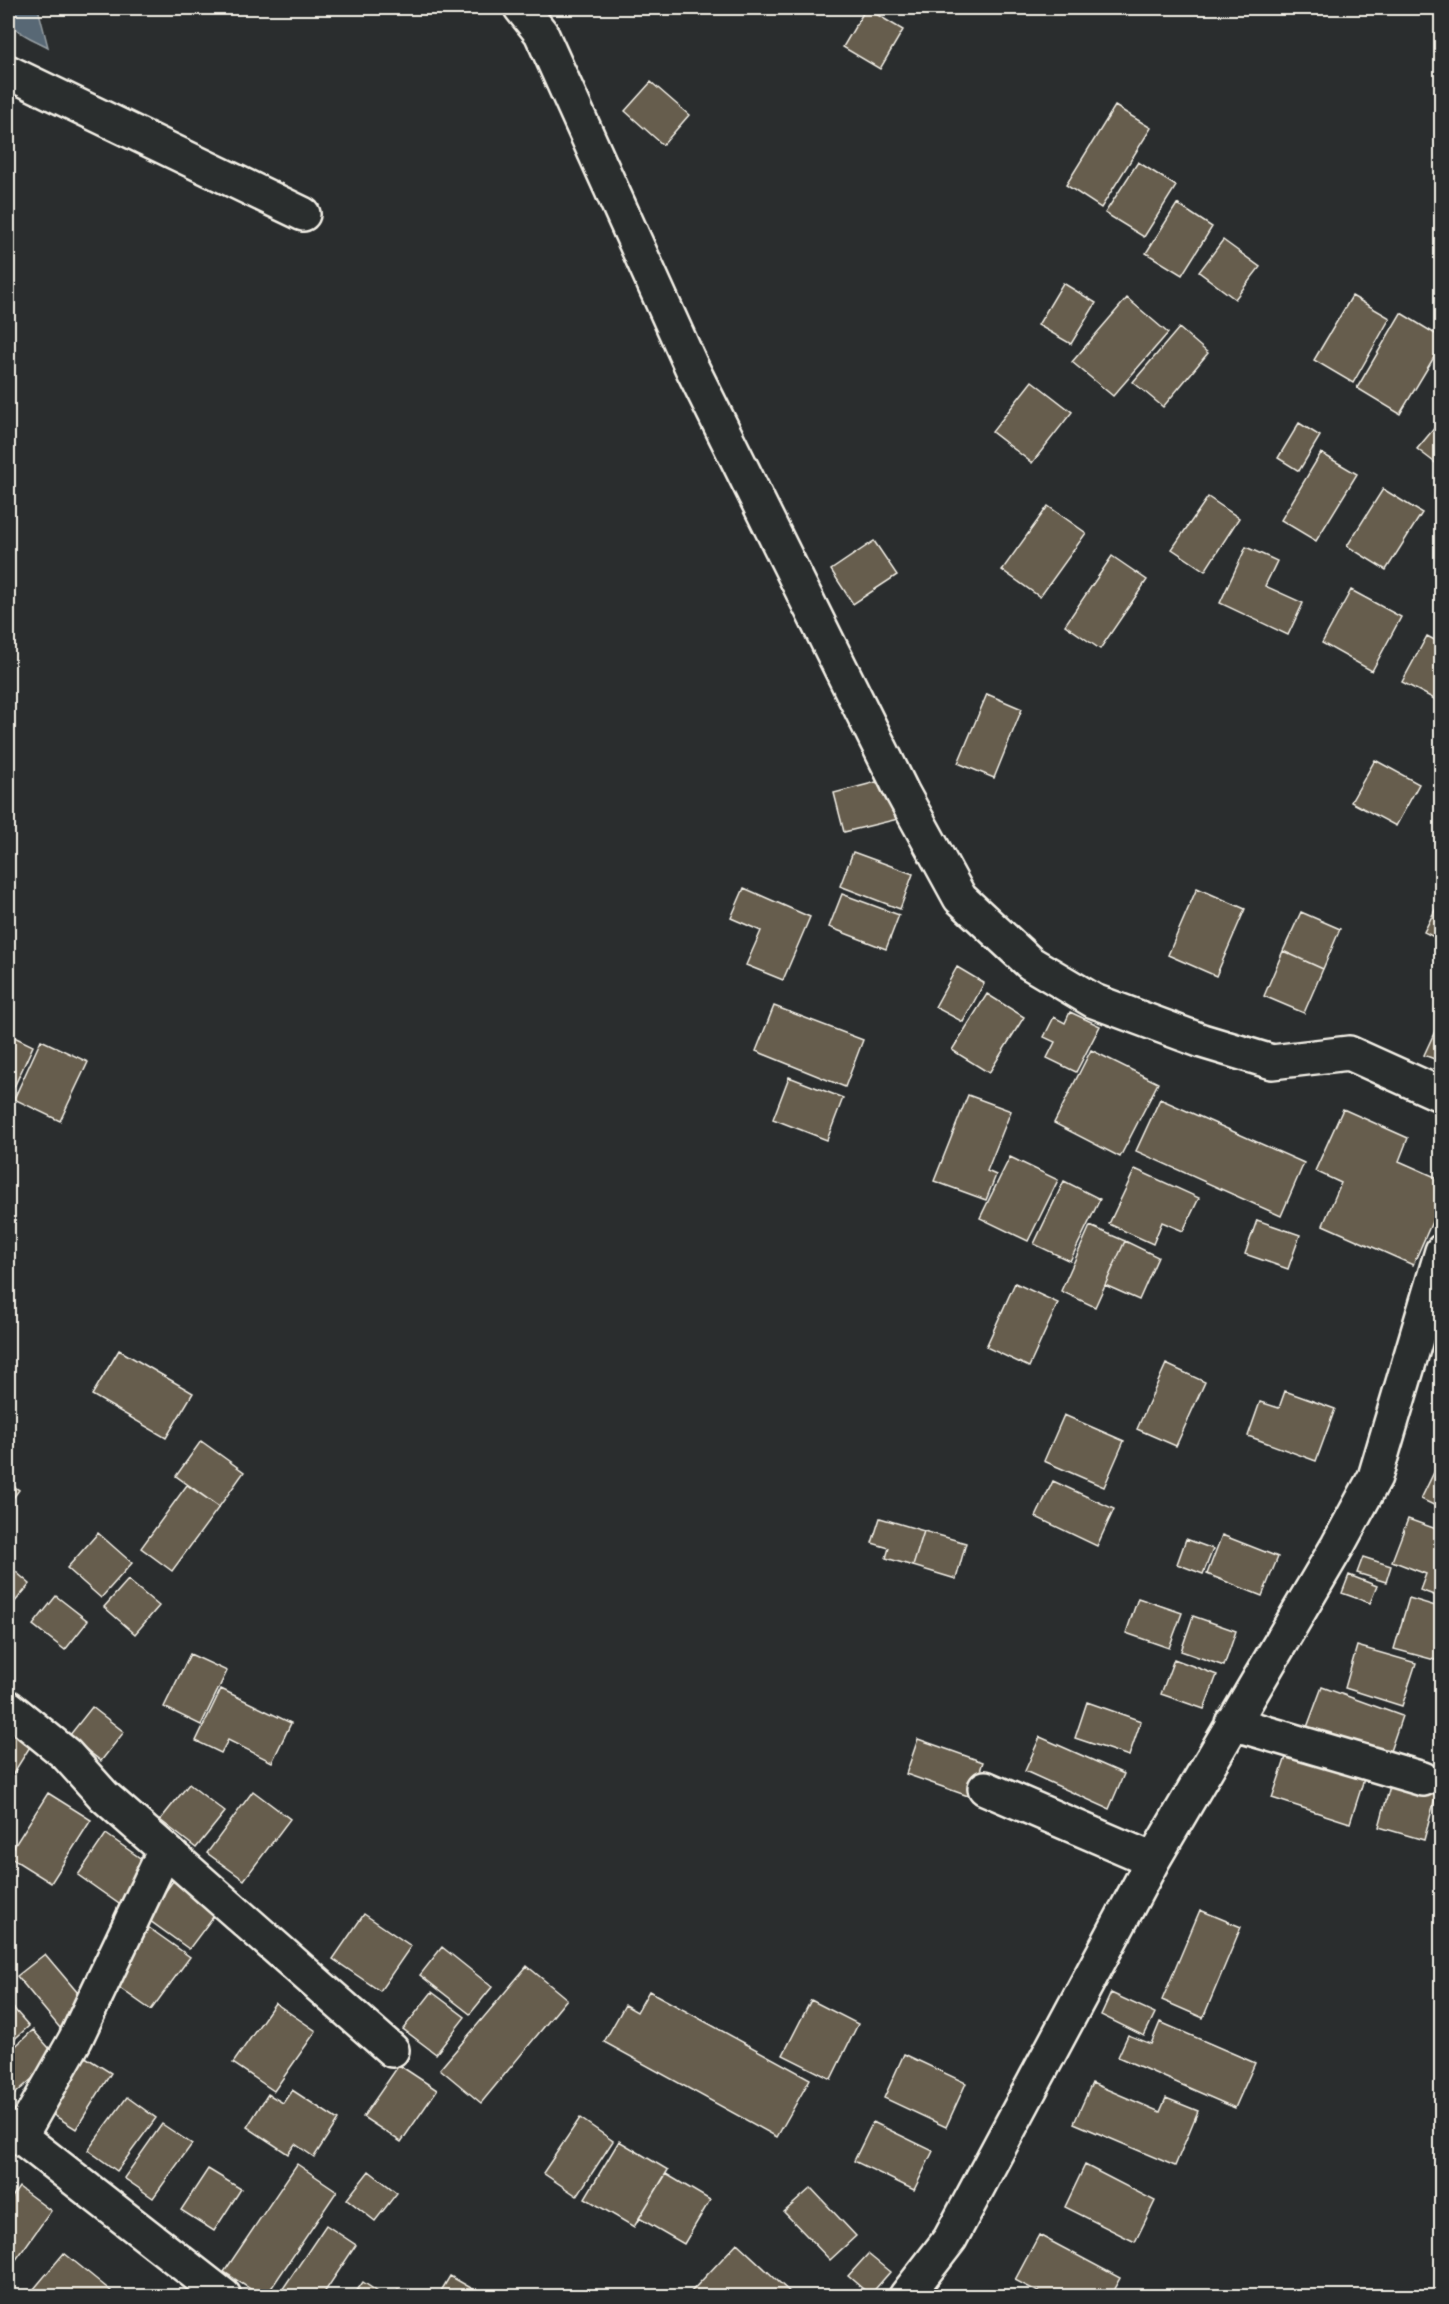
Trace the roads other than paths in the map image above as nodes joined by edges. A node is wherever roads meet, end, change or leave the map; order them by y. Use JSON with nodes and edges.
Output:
{"nodes":[{"id":1,"x":521,"y":8,"type":"edge"},
{"id":2,"x":8,"y":72,"type":"edge"},
{"id":3,"x":303,"y":214,"type":"dead end"},
{"id":4,"x":1442,"y":1095,"type":"edge"},
{"id":5,"x":1442,"y":1251,"type":"edge"},
{"id":6,"x":8,"y":1707,"type":"edge"},
{"id":7,"x":1232,"y":1723,"type":"junction"},
{"id":8,"x":1423,"y":1779,"type":"dead end"},
{"id":9,"x":985,"y":1788,"type":"dead end"},
{"id":10,"x":165,"y":1850,"type":"junction"},
{"id":11,"x":1153,"y":1860,"type":"junction"},
{"id":12,"x":392,"y":2050,"type":"dead end"},
{"id":13,"x":14,"y":2132,"type":"edge"},
{"id":14,"x":224,"y":2296,"type":"edge"},
{"id":15,"x":906,"y":2296,"type":"edge"}],
"edges":[{"from":1,"to":4,"type":"street"},
{"from":2,"to":3,"type":"street"},
{"from":5,"to":7,"type":"street"},
{"from":6,"to":10,"type":"street"},
{"from":7,"to":8,"type":"street"},
{"from":7,"to":11,"type":"street"},
{"from":9,"to":11,"type":"street"},
{"from":10,"to":12,"type":"street"},
{"from":10,"to":13,"type":"street"},
{"from":11,"to":15,"type":"street"},
{"from":13,"to":14,"type":"street"}]}
